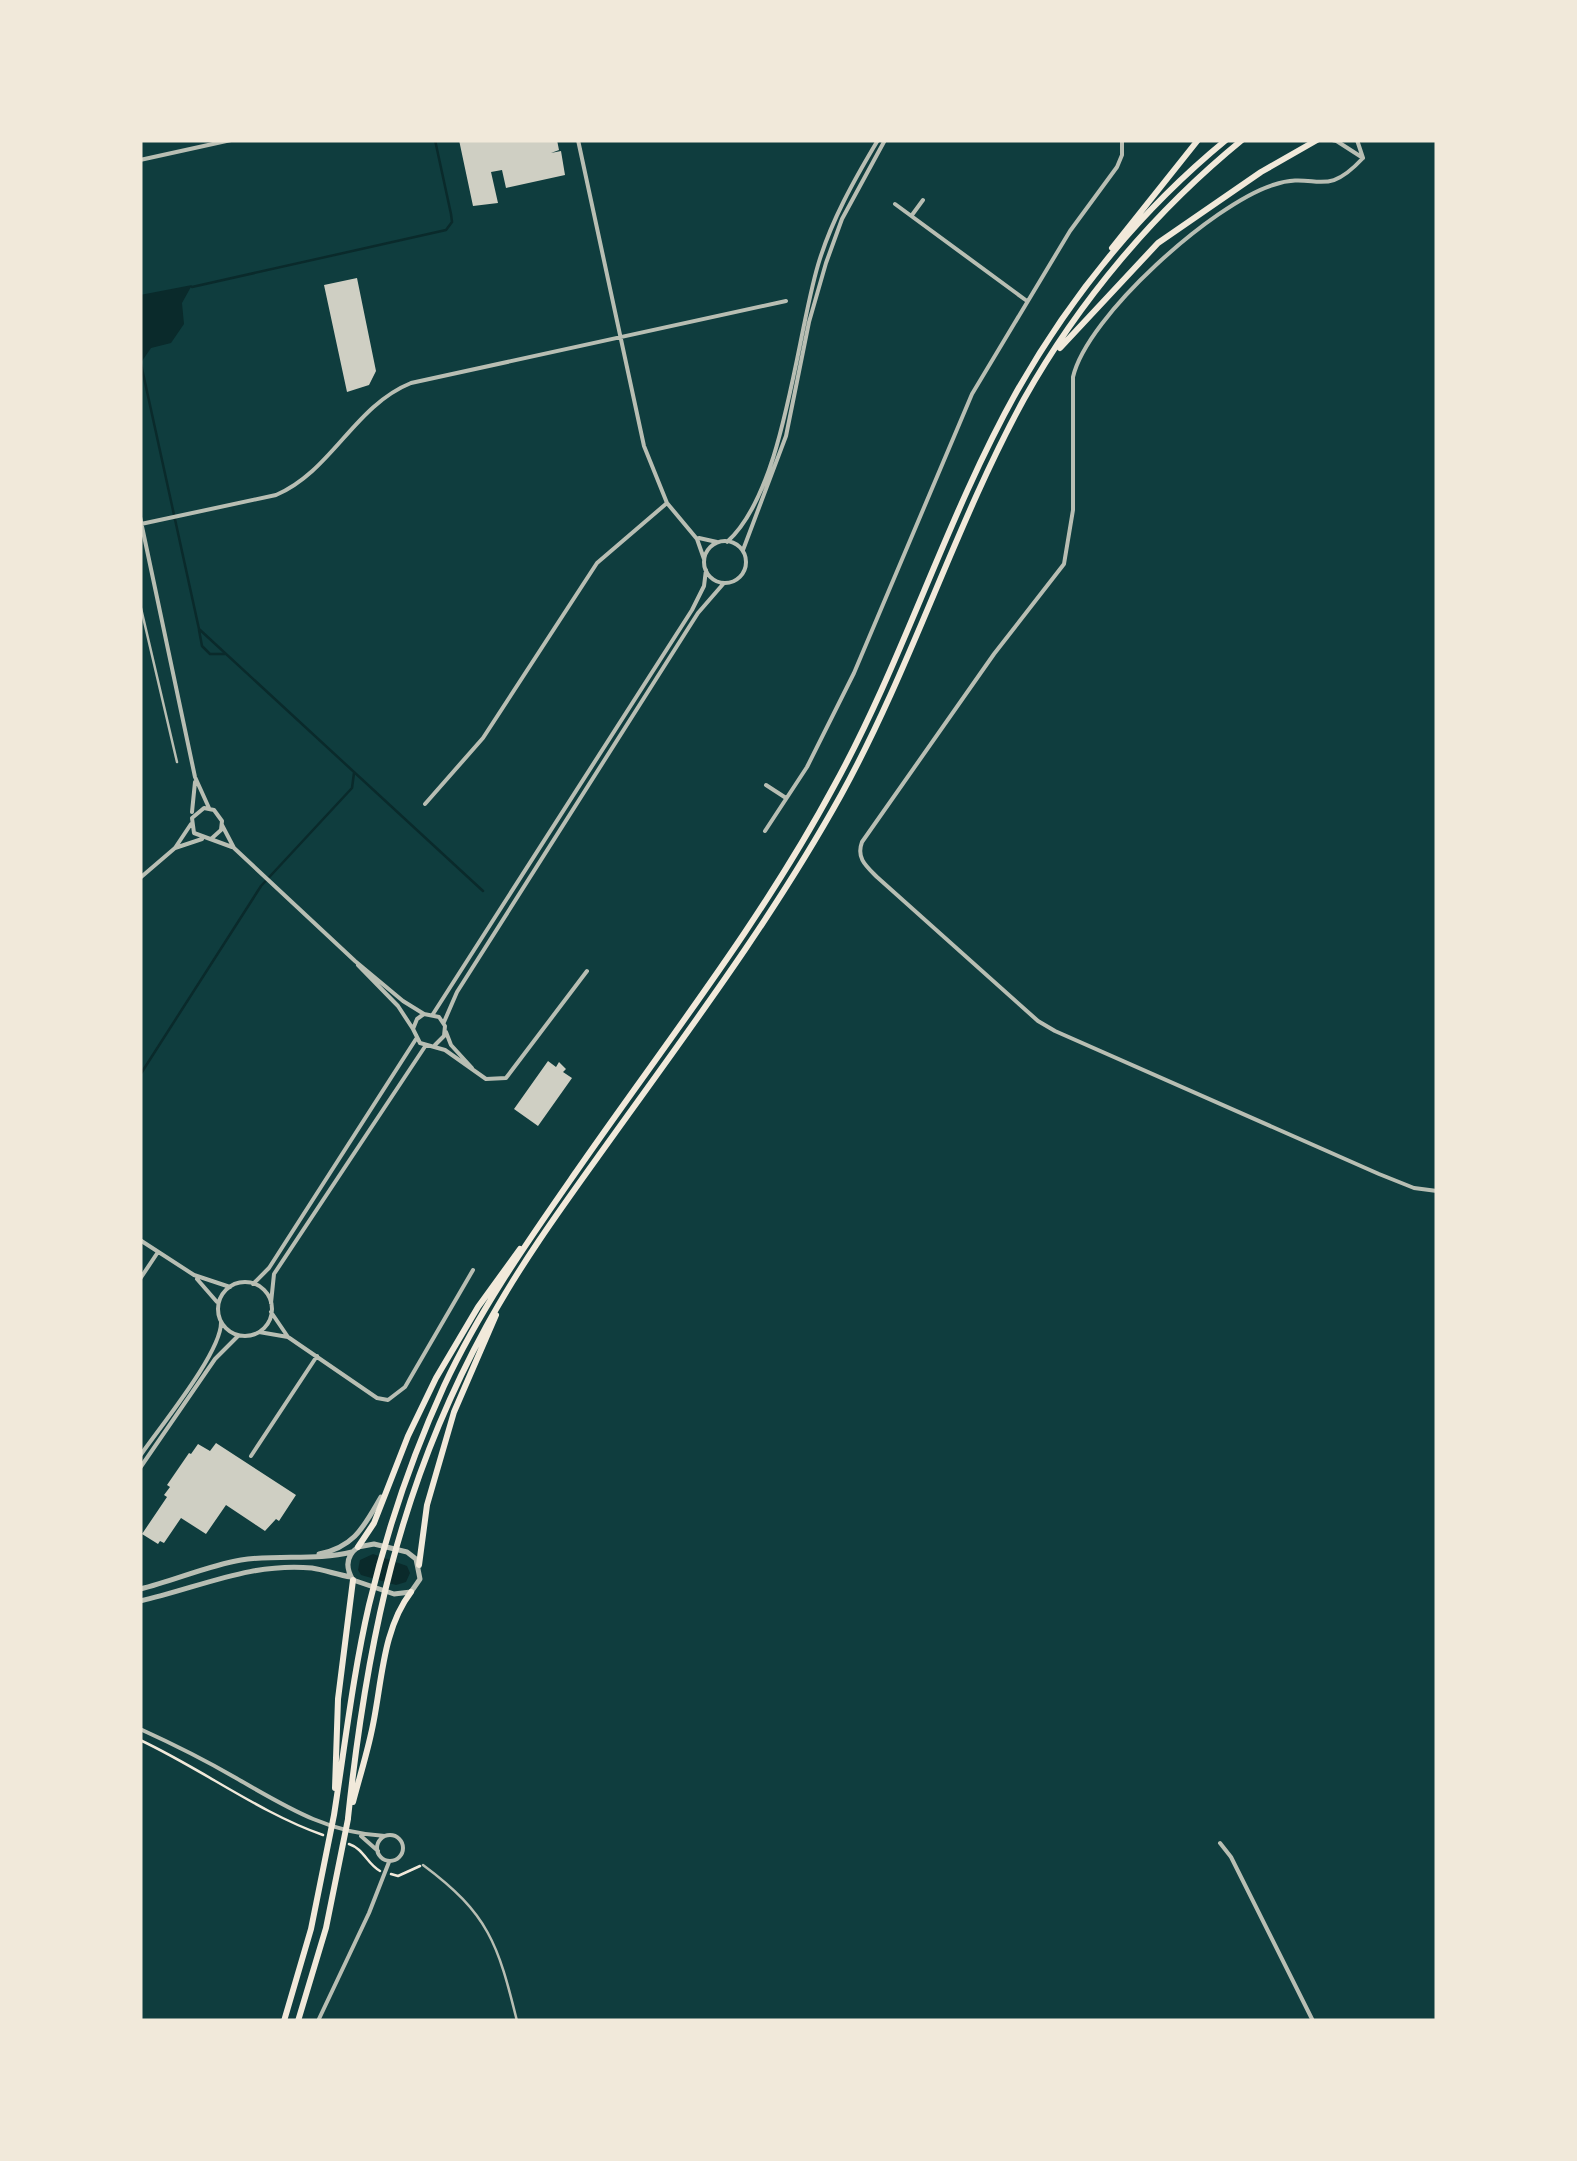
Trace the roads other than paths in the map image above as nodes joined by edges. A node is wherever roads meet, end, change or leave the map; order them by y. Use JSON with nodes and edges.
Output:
{"nodes":[{"id":1,"x":231,"y":140,"type":"edge"},
{"id":2,"x":578,"y":140,"type":"edge"},
{"id":3,"x":878,"y":140,"type":"edge"},
{"id":4,"x":885,"y":140,"type":"edge"},
{"id":5,"x":1122,"y":140,"type":"edge"},
{"id":6,"x":1198,"y":140,"type":"edge"},
{"id":7,"x":1226,"y":140,"type":"edge"},
{"id":8,"x":1242,"y":140,"type":"edge"},
{"id":9,"x":1318,"y":140,"type":"edge"},
{"id":10,"x":1336,"y":140,"type":"edge"},
{"id":11,"x":1356,"y":140,"type":"edge"},
{"id":12,"x":1363,"y":158,"type":"junction"},
{"id":13,"x":140,"y":160,"type":"edge"},
{"id":14,"x":923,"y":200,"type":"dead end"},
{"id":15,"x":895,"y":204,"type":"dead end"},
{"id":16,"x":912,"y":216,"type":"junction"},
{"id":17,"x":1097,"y":271,"type":"junction"},
{"id":18,"x":786,"y":301,"type":"dead end"},
{"id":19,"x":1027,"y":301,"type":"junction"},
{"id":20,"x":620,"y":336,"type":"junction"},
{"id":21,"x":1042,"y":368,"type":"junction"},
{"id":22,"x":667,"y":502,"type":"junction"},
{"id":23,"x":140,"y":517,"type":"edge"},
{"id":24,"x":142,"y":524,"type":"edge"},
{"id":25,"x":691,"y":532,"type":"junction"},
{"id":26,"x":717,"y":542,"type":"junction"},
{"id":27,"x":727,"y":542,"type":"junction"},
{"id":28,"x":743,"y":550,"type":"junction"},
{"id":29,"x":704,"y":559,"type":"junction"},
{"id":30,"x":706,"y":570,"type":"junction"},
{"id":31,"x":724,"y":583,"type":"junction"},
{"id":32,"x":140,"y":604,"type":"edge"},
{"id":33,"x":177,"y":762,"type":"dead end"},
{"id":34,"x":195,"y":777,"type":"junction"},
{"id":35,"x":766,"y":785,"type":"dead end"},
{"id":36,"x":786,"y":798,"type":"junction"},
{"id":37,"x":425,"y":804,"type":"dead end"},
{"id":38,"x":209,"y":808,"type":"junction"},
{"id":39,"x":192,"y":821,"type":"junction"},
{"id":40,"x":222,"y":825,"type":"junction"},
{"id":41,"x":765,"y":830,"type":"dead end"},
{"id":42,"x":202,"y":839,"type":"junction"},
{"id":43,"x":211,"y":839,"type":"junction"},
{"id":44,"x":175,"y":848,"type":"junction"},
{"id":45,"x":234,"y":848,"type":"junction"},
{"id":46,"x":140,"y":878,"type":"edge"},
{"id":47,"x":356,"y":961,"type":"junction"},
{"id":48,"x":587,"y":971,"type":"dead end"},
{"id":49,"x":424,"y":1014,"type":"junction"},
{"id":50,"x":433,"y":1014,"type":"junction"},
{"id":51,"x":444,"y":1022,"type":"junction"},
{"id":52,"x":413,"y":1029,"type":"junction"},
{"id":53,"x":446,"y":1031,"type":"junction"},
{"id":54,"x":416,"y":1039,"type":"junction"},
{"id":55,"x":426,"y":1045,"type":"junction"},
{"id":56,"x":435,"y":1045,"type":"junction"},
{"id":57,"x":474,"y":1072,"type":"junction"},
{"id":58,"x":1437,"y":1191,"type":"edge"},
{"id":59,"x":140,"y":1240,"type":"edge"},
{"id":60,"x":525,"y":1246,"type":"junction"},
{"id":61,"x":158,"y":1252,"type":"junction"},
{"id":62,"x":472,"y":1270,"type":"dead end"},
{"id":63,"x":194,"y":1276,"type":"junction"},
{"id":64,"x":140,"y":1279,"type":"edge"},
{"id":65,"x":253,"y":1284,"type":"junction"},
{"id":66,"x":230,"y":1287,"type":"junction"},
{"id":67,"x":271,"y":1303,"type":"junction"},
{"id":68,"x":218,"y":1304,"type":"junction"},
{"id":69,"x":498,"y":1306,"type":"junction"},
{"id":70,"x":272,"y":1312,"type":"junction"},
{"id":71,"x":221,"y":1322,"type":"junction"},
{"id":72,"x":259,"y":1332,"type":"junction"},
{"id":73,"x":240,"y":1336,"type":"junction"},
{"id":74,"x":288,"y":1338,"type":"junction"},
{"id":75,"x":317,"y":1356,"type":"junction"},
{"id":76,"x":140,"y":1456,"type":"edge"},
{"id":77,"x":251,"y":1456,"type":"dead end"},
{"id":78,"x":140,"y":1468,"type":"edge"},
{"id":79,"x":384,"y":1492,"type":"junction"},
{"id":80,"x":355,"y":1549,"type":"junction"},
{"id":81,"x":312,"y":1556,"type":"junction"},
{"id":82,"x":419,"y":1564,"type":"junction"},
{"id":83,"x":352,"y":1579,"type":"junction"},
{"id":84,"x":140,"y":1589,"type":"edge"},
{"id":85,"x":411,"y":1592,"type":"junction"},
{"id":86,"x":140,"y":1601,"type":"edge"},
{"id":87,"x":140,"y":1729,"type":"edge"},
{"id":88,"x":334,"y":1815,"type":"junction"},
{"id":89,"x":348,"y":1818,"type":"junction"},
{"id":90,"x":360,"y":1836,"type":"junction"},
{"id":91,"x":385,"y":1836,"type":"junction"},
{"id":92,"x":1220,"y":1843,"type":"dead end"},
{"id":93,"x":378,"y":1851,"type":"junction"},
{"id":94,"x":389,"y":1862,"type":"junction"},
{"id":95,"x":423,"y":1866,"type":"dead end"},
{"id":96,"x":284,"y":2021,"type":"edge"},
{"id":97,"x":298,"y":2021,"type":"edge"},
{"id":98,"x":318,"y":2021,"type":"edge"},
{"id":99,"x":517,"y":2021,"type":"edge"},
{"id":100,"x":1313,"y":2021,"type":"edge"}],
"edges":[{"from":1,"to":13,"type":"street"},
{"from":2,"to":20,"type":"street"},
{"from":3,"to":27,"type":"street"},
{"from":4,"to":28,"type":"street"},
{"from":5,"to":19,"type":"street"},
{"from":6,"to":17,"type":"highway"},
{"from":7,"to":17,"type":"highway"},
{"from":8,"to":21,"type":"highway"},
{"from":9,"to":21,"type":"highway"},
{"from":10,"to":12,"type":"street"},
{"from":11,"to":12,"type":"street"},
{"from":12,"to":58,"type":"street"},
{"from":14,"to":16,"type":"street"},
{"from":15,"to":16,"type":"street"},
{"from":16,"to":19,"type":"street"},
{"from":17,"to":60,"type":"highway"},
{"from":18,"to":20,"type":"street"},
{"from":19,"to":36,"type":"street"},
{"from":20,"to":22,"type":"street"},
{"from":20,"to":24,"type":"street"},
{"from":21,"to":69,"type":"highway"},
{"from":22,"to":25,"type":"street"},
{"from":22,"to":37,"type":"street"},
{"from":23,"to":24,"type":"street"},
{"from":24,"to":34,"type":"street"},
{"from":25,"to":26,"type":"street"},
{"from":25,"to":29,"type":"street"},
{"from":26,"to":27,"type":"street"},
{"from":26,"to":29,"type":"street"},
{"from":27,"to":28,"type":"street"},
{"from":28,"to":31,"type":"street"},
{"from":29,"to":30,"type":"street"},
{"from":30,"to":31,"type":"street"},
{"from":30,"to":50,"type":"street"},
{"from":31,"to":51,"type":"street"},
{"from":32,"to":33,"type":"lane"},
{"from":34,"to":38,"type":"street"},
{"from":34,"to":39,"type":"street"},
{"from":35,"to":36,"type":"street"},
{"from":36,"to":41,"type":"street"},
{"from":38,"to":39,"type":"street"},
{"from":38,"to":40,"type":"street"},
{"from":39,"to":42,"type":"street"},
{"from":39,"to":44,"type":"street"},
{"from":40,"to":43,"type":"street"},
{"from":40,"to":45,"type":"street"},
{"from":42,"to":43,"type":"street"},
{"from":42,"to":44,"type":"street"},
{"from":43,"to":45,"type":"street"},
{"from":44,"to":46,"type":"street"},
{"from":45,"to":47,"type":"street"},
{"from":47,"to":49,"type":"street"},
{"from":47,"to":52,"type":"street"},
{"from":48,"to":57,"type":"street"},
{"from":49,"to":50,"type":"street"},
{"from":49,"to":52,"type":"street"},
{"from":50,"to":51,"type":"street"},
{"from":51,"to":53,"type":"street"},
{"from":52,"to":54,"type":"street"},
{"from":53,"to":56,"type":"street"},
{"from":53,"to":57,"type":"street"},
{"from":54,"to":55,"type":"street"},
{"from":54,"to":65,"type":"street"},
{"from":55,"to":56,"type":"street"},
{"from":55,"to":67,"type":"street"},
{"from":56,"to":57,"type":"street"},
{"from":59,"to":61,"type":"street"},
{"from":60,"to":79,"type":"highway"},
{"from":60,"to":88,"type":"highway"},
{"from":61,"to":63,"type":"street"},
{"from":61,"to":64,"type":"street"},
{"from":62,"to":75,"type":"street"},
{"from":63,"to":66,"type":"street"},
{"from":63,"to":68,"type":"street"},
{"from":65,"to":66,"type":"street"},
{"from":65,"to":67,"type":"street"},
{"from":66,"to":68,"type":"street"},
{"from":67,"to":70,"type":"street"},
{"from":68,"to":71,"type":"street"},
{"from":69,"to":82,"type":"highway"},
{"from":69,"to":89,"type":"highway"},
{"from":70,"to":72,"type":"street"},
{"from":70,"to":74,"type":"street"},
{"from":71,"to":73,"type":"street"},
{"from":71,"to":76,"type":"street"},
{"from":72,"to":73,"type":"street"},
{"from":72,"to":74,"type":"street"},
{"from":73,"to":78,"type":"street"},
{"from":74,"to":75,"type":"street"},
{"from":75,"to":77,"type":"street"},
{"from":79,"to":80,"type":"highway"},
{"from":79,"to":81,"type":"street"},
{"from":80,"to":81,"type":"street"},
{"from":80,"to":82,"type":"street"},
{"from":80,"to":83,"type":"street"},
{"from":81,"to":84,"type":"street"},
{"from":82,"to":85,"type":"street"},
{"from":83,"to":85,"type":"street"},
{"from":83,"to":86,"type":"street"},
{"from":83,"to":88,"type":"highway"},
{"from":85,"to":89,"type":"highway"},
{"from":87,"to":90,"type":"street"},
{"from":88,"to":96,"type":"highway"},
{"from":89,"to":97,"type":"highway"},
{"from":90,"to":91,"type":"street"},
{"from":90,"to":93,"type":"street"},
{"from":91,"to":93,"type":"street"},
{"from":91,"to":94,"type":"street"},
{"from":92,"to":100,"type":"street"},
{"from":93,"to":94,"type":"street"},
{"from":94,"to":98,"type":"street"},
{"from":95,"to":99,"type":"lane"}]}
